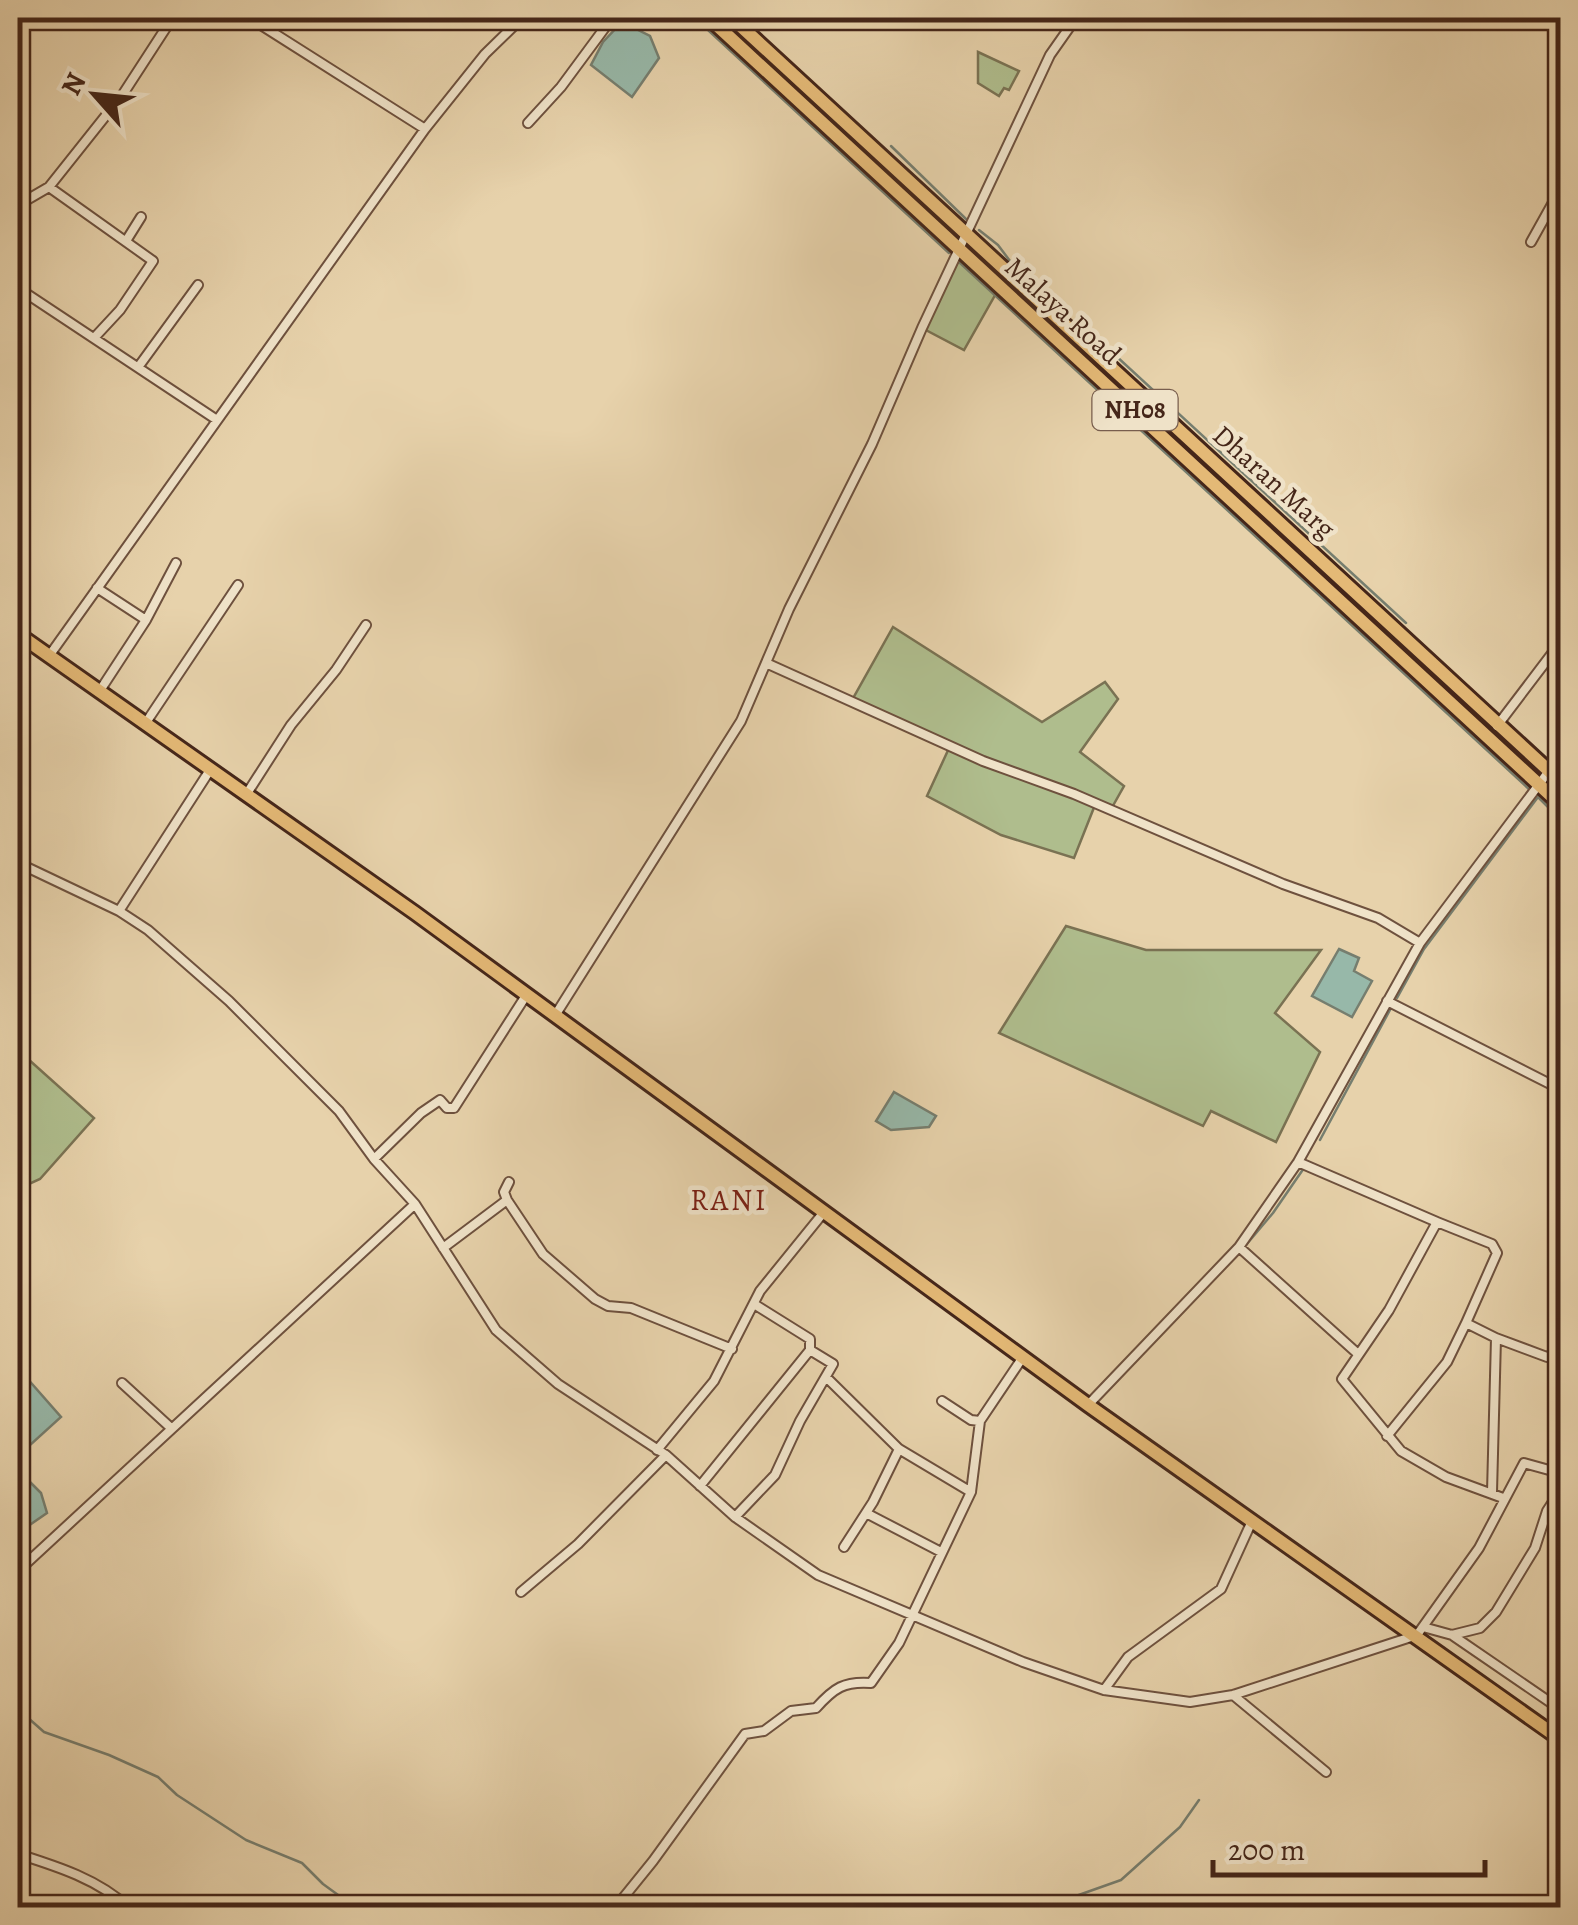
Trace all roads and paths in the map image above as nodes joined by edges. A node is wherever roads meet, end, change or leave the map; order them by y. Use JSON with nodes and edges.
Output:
{"nodes":[{"id":1,"x":171,"y":18,"type":"edge"},
{"id":2,"x":250,"y":18,"type":"edge"},
{"id":3,"x":522,"y":18,"type":"edge"},
{"id":4,"x":612,"y":18,"type":"edge"},
{"id":5,"x":1076,"y":18,"type":"edge"},
{"id":6,"x":722,"y":20,"type":"edge"},
{"id":7,"x":528,"y":123,"type":"dead end"},
{"id":8,"x":425,"y":129,"type":"junction"},
{"id":9,"x":50,"y":186,"type":"junction"},
{"id":10,"x":1560,"y":190,"type":"edge"},
{"id":11,"x":18,"y":205,"type":"edge"},
{"id":12,"x":141,"y":217,"type":"dead end"},
{"id":13,"x":967,"y":235,"type":"junction"},
{"id":14,"x":126,"y":241,"type":"junction"},
{"id":15,"x":1531,"y":242,"type":"dead end"},
{"id":16,"x":959,"y":249,"type":"junction"},
{"id":17,"x":198,"y":284,"type":"dead end"},
{"id":18,"x":18,"y":288,"type":"edge"},
{"id":19,"x":94,"y":338,"type":"junction"},
{"id":20,"x":139,"y":366,"type":"junction"},
{"id":21,"x":1132,"y":386,"type":"junction"},
{"id":22,"x":1122,"y":398,"type":"junction"},
{"id":23,"x":217,"y":420,"type":"junction"},
{"id":24,"x":176,"y":564,"type":"dead end"},
{"id":25,"x":238,"y":585,"type":"dead end"},
{"id":26,"x":97,"y":588,"type":"junction"},
{"id":27,"x":146,"y":620,"type":"junction"},
{"id":28,"x":366,"y":625,"type":"dead end"},
{"id":29,"x":18,"y":634,"type":"edge"},
{"id":30,"x":1560,"y":643,"type":"edge"},
{"id":31,"x":48,"y":656,"type":"junction"},
{"id":32,"x":766,"y":663,"type":"junction"},
{"id":33,"x":99,"y":692,"type":"junction"},
{"id":34,"x":145,"y":724,"type":"junction"},
{"id":35,"x":1498,"y":726,"type":"junction"},
{"id":36,"x":210,"y":770,"type":"junction"},
{"id":37,"x":1549,"y":770,"type":"junction"},
{"id":38,"x":1560,"y":782,"type":"edge"},
{"id":39,"x":1539,"y":784,"type":"junction"},
{"id":40,"x":246,"y":794,"type":"junction"},
{"id":41,"x":1560,"y":804,"type":"edge"},
{"id":42,"x":18,"y":862,"type":"edge"},
{"id":43,"x":119,"y":911,"type":"junction"},
{"id":44,"x":1420,"y":943,"type":"junction"},
{"id":45,"x":528,"y":994,"type":"junction"},
{"id":46,"x":1387,"y":1000,"type":"junction"},
{"id":47,"x":556,"y":1014,"type":"junction"},
{"id":48,"x":1560,"y":1089,"type":"edge"},
{"id":49,"x":374,"y":1160,"type":"junction"},
{"id":50,"x":1298,"y":1162,"type":"junction"},
{"id":51,"x":508,"y":1182,"type":"dead end"},
{"id":52,"x":507,"y":1200,"type":"junction"},
{"id":53,"x":415,"y":1204,"type":"junction"},
{"id":54,"x":824,"y":1212,"type":"junction"},
{"id":55,"x":1438,"y":1222,"type":"junction"},
{"id":56,"x":1239,"y":1247,"type":"junction"},
{"id":57,"x":443,"y":1248,"type":"junction"},
{"id":58,"x":754,"y":1304,"type":"junction"},
{"id":59,"x":1466,"y":1322,"type":"junction"},
{"id":60,"x":1496,"y":1338,"type":"junction"},
{"id":61,"x":1560,"y":1344,"type":"edge"},
{"id":62,"x":732,"y":1349,"type":"junction"},
{"id":63,"x":810,"y":1350,"type":"junction"},
{"id":64,"x":1358,"y":1354,"type":"junction"},
{"id":65,"x":1024,"y":1355,"type":"junction"},
{"id":66,"x":826,"y":1376,"type":"junction"},
{"id":67,"x":122,"y":1384,"type":"dead end"},
{"id":68,"x":942,"y":1401,"type":"dead end"},
{"id":69,"x":1088,"y":1405,"type":"junction"},
{"id":70,"x":980,"y":1421,"type":"junction"},
{"id":71,"x":171,"y":1428,"type":"junction"},
{"id":72,"x":1386,"y":1436,"type":"junction"},
{"id":73,"x":899,"y":1449,"type":"junction"},
{"id":74,"x":662,"y":1452,"type":"junction"},
{"id":75,"x":1560,"y":1473,"type":"edge"},
{"id":76,"x":700,"y":1486,"type":"junction"},
{"id":77,"x":1560,"y":1491,"type":"edge"},
{"id":78,"x":971,"y":1492,"type":"junction"},
{"id":79,"x":1492,"y":1492,"type":"junction"},
{"id":80,"x":1503,"y":1498,"type":"junction"},
{"id":81,"x":866,"y":1513,"type":"junction"},
{"id":82,"x":735,"y":1517,"type":"junction"},
{"id":83,"x":1252,"y":1520,"type":"junction"},
{"id":84,"x":844,"y":1547,"type":"dead end"},
{"id":85,"x":941,"y":1552,"type":"junction"},
{"id":86,"x":18,"y":1570,"type":"edge"},
{"id":87,"x":521,"y":1592,"type":"dead end"},
{"id":88,"x":910,"y":1616,"type":"junction"},
{"id":89,"x":1420,"y":1631,"type":"junction"},
{"id":90,"x":1452,"y":1634,"type":"junction"},
{"id":91,"x":1104,"y":1690,"type":"junction"},
{"id":92,"x":1233,"y":1695,"type":"junction"},
{"id":93,"x":1560,"y":1709,"type":"edge"},
{"id":94,"x":1560,"y":1740,"type":"edge"},
{"id":95,"x":1326,"y":1772,"type":"dead end"},
{"id":96,"x":18,"y":1854,"type":"edge"},
{"id":97,"x":129,"y":1908,"type":"edge"},
{"id":98,"x":615,"y":1908,"type":"edge"}],
"edges":[{"from":1,"to":9,"type":"street"},
{"from":2,"to":8,"type":"street"},
{"from":3,"to":8,"type":"street"},
{"from":4,"to":7,"type":"street"},
{"from":5,"to":13,"type":"street"},
{"from":6,"to":13,"type":"main road","name":"Dharan Marg","number":"NH08"},
{"from":6,"to":16,"type":"main road","name":"Malaya Road","number":"NH08"},
{"from":8,"to":23,"type":"street"},
{"from":9,"to":11,"type":"street"},
{"from":9,"to":14,"type":"street"},
{"from":10,"to":15,"type":"street"},
{"from":12,"to":14,"type":"street"},
{"from":13,"to":16,"type":"street"},
{"from":13,"to":21,"type":"main road","name":"Dharan Marg","number":"NH08"},
{"from":14,"to":19,"type":"street"},
{"from":16,"to":22,"type":"main road","name":"Malaya Road","number":"NH08"},
{"from":16,"to":32,"type":"street"},
{"from":17,"to":20,"type":"street"},
{"from":18,"to":19,"type":"street"},
{"from":19,"to":20,"type":"street"},
{"from":20,"to":23,"type":"street"},
{"from":21,"to":22,"type":"main road"},
{"from":21,"to":35,"type":"main road","name":"Dharan Marg","number":"NH08"},
{"from":22,"to":39,"type":"main road","name":"Malaya Road","number":"NH08"},
{"from":23,"to":26,"type":"street"},
{"from":24,"to":27,"type":"street"},
{"from":25,"to":34,"type":"street"},
{"from":26,"to":27,"type":"street"},
{"from":26,"to":31,"type":"street"},
{"from":27,"to":33,"type":"street"},
{"from":28,"to":40,"type":"street"},
{"from":29,"to":31,"type":"main road"},
{"from":30,"to":35,"type":"street"},
{"from":31,"to":33,"type":"main road"},
{"from":32,"to":44,"type":"street"},
{"from":32,"to":47,"type":"street"},
{"from":33,"to":34,"type":"main road"},
{"from":34,"to":36,"type":"main road"},
{"from":35,"to":37,"type":"main road","name":"Dharan Marg","number":"NH08"},
{"from":36,"to":40,"type":"main road"},
{"from":36,"to":43,"type":"street"},
{"from":37,"to":38,"type":"main road","name":"Dharan Marg","number":"NH08"},
{"from":37,"to":39,"type":"street"},
{"from":39,"to":41,"type":"main road","name":"Malaya Road","number":"NH08"},
{"from":39,"to":44,"type":"street"},
{"from":40,"to":45,"type":"main road"},
{"from":42,"to":43,"type":"street"},
{"from":43,"to":49,"type":"street"},
{"from":44,"to":46,"type":"street"},
{"from":45,"to":47,"type":"main road"},
{"from":45,"to":49,"type":"street"},
{"from":46,"to":48,"type":"street"},
{"from":46,"to":50,"type":"street"},
{"from":47,"to":54,"type":"main road"},
{"from":49,"to":53,"type":"street"},
{"from":50,"to":55,"type":"street"},
{"from":50,"to":56,"type":"street"},
{"from":51,"to":52,"type":"street"},
{"from":52,"to":57,"type":"street"},
{"from":52,"to":62,"type":"street"},
{"from":53,"to":57,"type":"street"},
{"from":53,"to":71,"type":"street"},
{"from":54,"to":58,"type":"street"},
{"from":54,"to":65,"type":"main road"},
{"from":55,"to":59,"type":"street"},
{"from":55,"to":64,"type":"street"},
{"from":56,"to":64,"type":"street"},
{"from":56,"to":69,"type":"street"},
{"from":57,"to":74,"type":"street"},
{"from":58,"to":62,"type":"street"},
{"from":58,"to":63,"type":"street"},
{"from":59,"to":60,"type":"street"},
{"from":59,"to":72,"type":"street"},
{"from":60,"to":61,"type":"street"},
{"from":60,"to":79,"type":"street"},
{"from":62,"to":74,"type":"street"},
{"from":63,"to":66,"type":"street"},
{"from":63,"to":76,"type":"street"},
{"from":64,"to":72,"type":"street"},
{"from":65,"to":69,"type":"main road"},
{"from":65,"to":70,"type":"street"},
{"from":66,"to":73,"type":"street"},
{"from":66,"to":82,"type":"street"},
{"from":67,"to":71,"type":"street"},
{"from":68,"to":70,"type":"street"},
{"from":69,"to":83,"type":"main road"},
{"from":70,"to":78,"type":"street"},
{"from":71,"to":86,"type":"street"},
{"from":72,"to":79,"type":"street"},
{"from":73,"to":78,"type":"street"},
{"from":73,"to":81,"type":"street"},
{"from":74,"to":76,"type":"street"},
{"from":74,"to":87,"type":"street"},
{"from":75,"to":80,"type":"street"},
{"from":76,"to":82,"type":"street"},
{"from":77,"to":90,"type":"street"},
{"from":78,"to":85,"type":"street"},
{"from":79,"to":80,"type":"street"},
{"from":80,"to":89,"type":"street"},
{"from":81,"to":84,"type":"street"},
{"from":81,"to":85,"type":"street"},
{"from":82,"to":88,"type":"street"},
{"from":83,"to":89,"type":"main road"},
{"from":83,"to":91,"type":"street"},
{"from":85,"to":88,"type":"street"},
{"from":88,"to":91,"type":"street"},
{"from":88,"to":98,"type":"street"},
{"from":89,"to":90,"type":"street"},
{"from":89,"to":92,"type":"street"},
{"from":89,"to":94,"type":"main road"},
{"from":90,"to":93,"type":"street"},
{"from":91,"to":92,"type":"street"},
{"from":92,"to":95,"type":"street"},
{"from":96,"to":97,"type":"street"}]}
